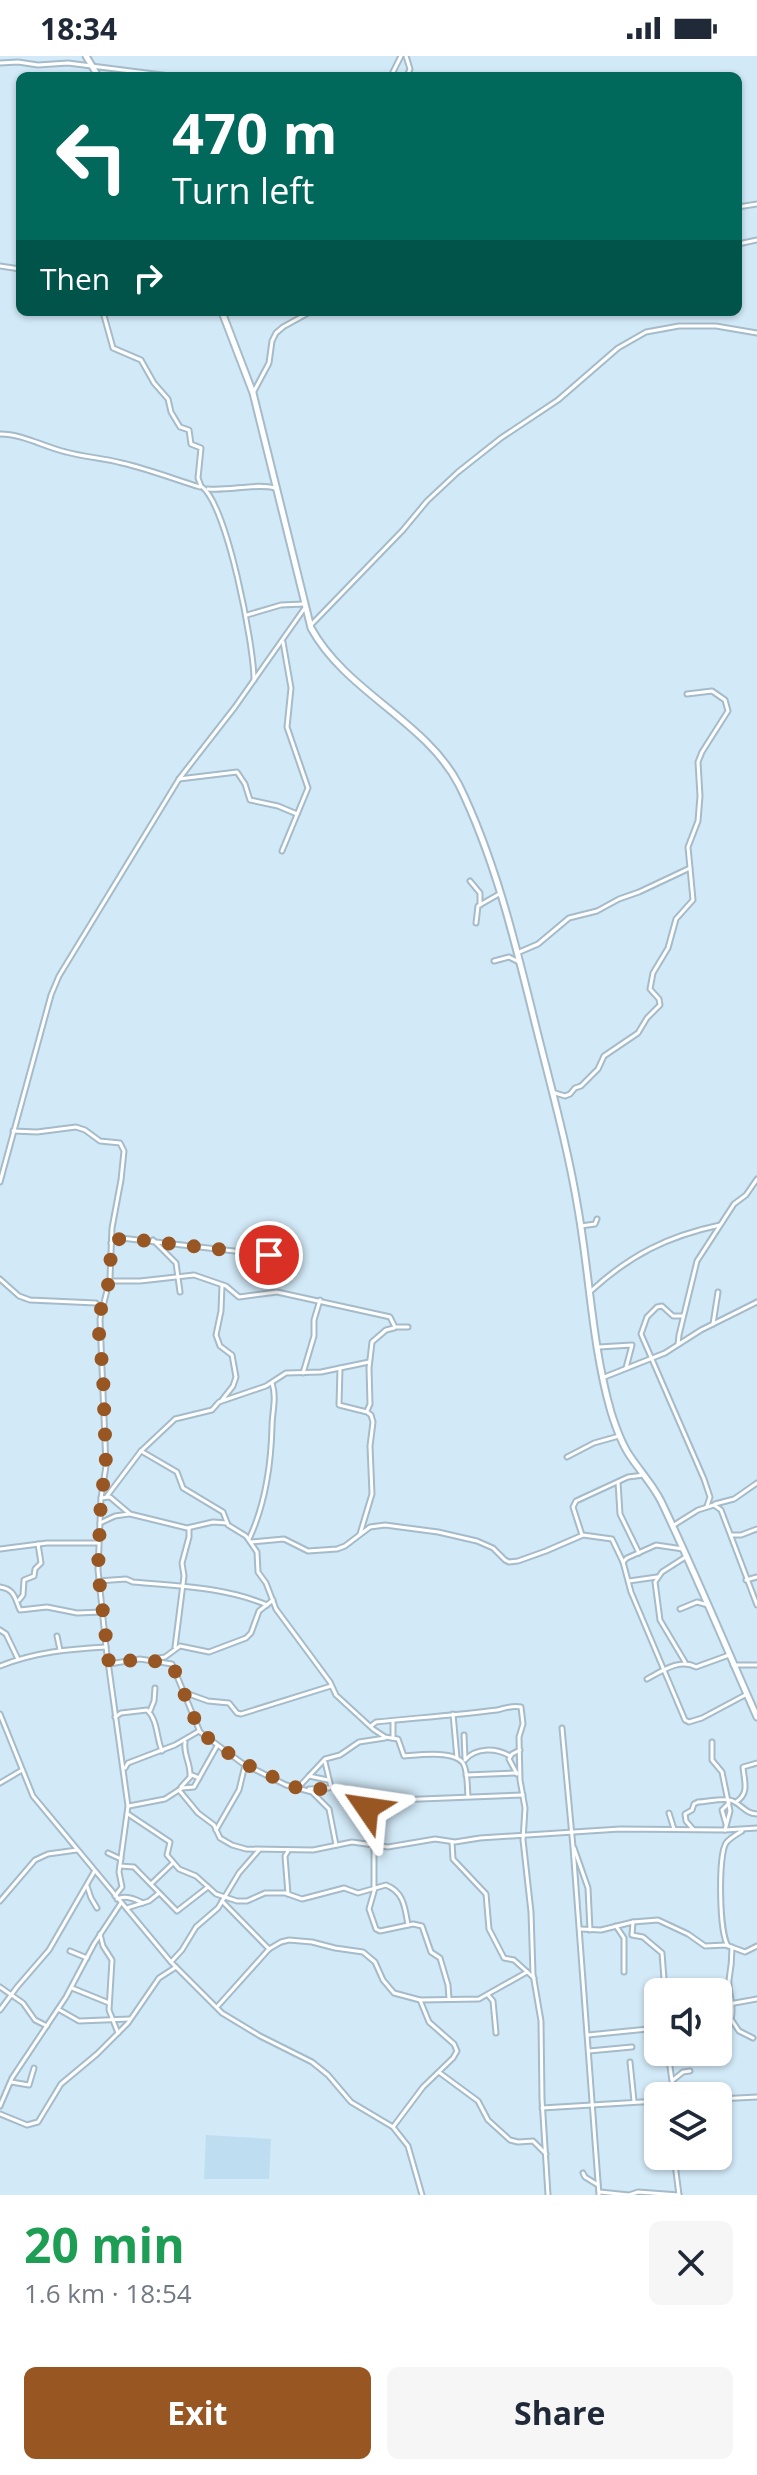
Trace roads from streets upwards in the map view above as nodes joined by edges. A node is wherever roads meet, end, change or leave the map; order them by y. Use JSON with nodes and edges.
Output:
{"nodes":[{"id":1,"x":86,"y":56,"type":"edge"},
{"id":2,"x":0,"y":63,"type":"edge"},
{"id":3,"x":93,"y":68,"type":"junction"},
{"id":4,"x":96,"y":72,"type":"edge"},
{"id":5,"x":132,"y":72,"type":"edge"},
{"id":6,"x":104,"y":316,"type":"edge"},
{"id":7,"x":224,"y":316,"type":"edge"},
{"id":8,"x":303,"y":316,"type":"edge"},
{"id":9,"x":757,"y":333,"type":"edge"},
{"id":10,"x":253,"y":393,"type":"junction"},
{"id":11,"x":0,"y":434,"type":"edge"},
{"id":12,"x":206,"y":488,"type":"junction"},
{"id":13,"x":278,"y":489,"type":"junction"},
{"id":14,"x":304,"y":606,"type":"junction"},
{"id":15,"x":247,"y":615,"type":"junction"},
{"id":16,"x":311,"y":628,"type":"junction"},
{"id":17,"x":283,"y":642,"type":"junction"},
{"id":18,"x":254,"y":680,"type":"junction"},
{"id":19,"x":687,"y":694,"type":"dead end"},
{"id":20,"x":179,"y":779,"type":"junction"},
{"id":21,"x":298,"y":815,"type":"junction"},
{"id":22,"x":282,"y":851,"type":"dead end"},
{"id":23,"x":690,"y":868,"type":"junction"},
{"id":24,"x":470,"y":881,"type":"dead end"},
{"id":25,"x":499,"y":894,"type":"junction"},
{"id":26,"x":480,"y":905,"type":"junction"},
{"id":27,"x":476,"y":923,"type":"dead end"},
{"id":28,"x":517,"y":953,"type":"junction"},
{"id":29,"x":494,"y":961,"type":"dead end"},
{"id":30,"x":519,"y":962,"type":"junction"},
{"id":31,"x":552,"y":1092,"type":"junction"},
{"id":32,"x":13,"y":1131,"type":"junction"},
{"id":33,"x":757,"y":1179,"type":"edge"},
{"id":34,"x":0,"y":1182,"type":"edge"},
{"id":35,"x":597,"y":1219,"type":"dead end"},
{"id":36,"x":720,"y":1225,"type":"junction"},
{"id":37,"x":581,"y":1226,"type":"junction"},
{"id":38,"x":153,"y":1240,"type":"junction"},
{"id":39,"x":111,"y":1244,"type":"junction"},
{"id":40,"x":269,"y":1255,"type":"dead end"},
{"id":41,"x":179,"y":1275,"type":"junction"},
{"id":42,"x":0,"y":1279,"type":"edge"},
{"id":43,"x":109,"y":1281,"type":"junction"},
{"id":44,"x":222,"y":1285,"type":"junction"},
{"id":45,"x":591,"y":1291,"type":"junction"},
{"id":46,"x":180,"y":1292,"type":"dead end"},
{"id":47,"x":718,"y":1292,"type":"dead end"},
{"id":48,"x":320,"y":1300,"type":"junction"},
{"id":49,"x":757,"y":1302,"type":"edge"},
{"id":50,"x":101,"y":1308,"type":"junction"},
{"id":51,"x":683,"y":1316,"type":"junction"},
{"id":52,"x":713,"y":1324,"type":"junction"},
{"id":53,"x":408,"y":1327,"type":"dead end"},
{"id":54,"x":398,"y":1328,"type":"junction"},
{"id":55,"x":678,"y":1344,"type":"junction"},
{"id":56,"x":597,"y":1347,"type":"junction"},
{"id":57,"x":653,"y":1358,"type":"junction"},
{"id":58,"x":369,"y":1362,"type":"junction"},
{"id":59,"x":340,"y":1368,"type":"junction"},
{"id":60,"x":626,"y":1368,"type":"junction"},
{"id":61,"x":303,"y":1373,"type":"junction"},
{"id":62,"x":602,"y":1378,"type":"junction"},
{"id":63,"x":272,"y":1383,"type":"junction"},
{"id":64,"x":221,"y":1401,"type":"junction"},
{"id":65,"x":367,"y":1412,"type":"junction"},
{"id":66,"x":619,"y":1436,"type":"junction"},
{"id":67,"x":141,"y":1451,"type":"junction"},
{"id":68,"x":567,"y":1457,"type":"dead end"},
{"id":69,"x":644,"y":1475,"type":"junction"},
{"id":70,"x":618,"y":1481,"type":"junction"},
{"id":71,"x":757,"y":1483,"type":"edge"},
{"id":72,"x":107,"y":1496,"type":"junction"},
{"id":73,"x":101,"y":1498,"type":"junction"},
{"id":74,"x":710,"y":1498,"type":"junction"},
{"id":75,"x":723,"y":1503,"type":"junction"},
{"id":76,"x":712,"y":1505,"type":"junction"},
{"id":77,"x":707,"y":1506,"type":"junction"},
{"id":78,"x":129,"y":1514,"type":"junction"},
{"id":79,"x":100,"y":1523,"type":"junction"},
{"id":80,"x":227,"y":1523,"type":"junction"},
{"id":81,"x":673,"y":1526,"type":"junction"},
{"id":82,"x":189,"y":1528,"type":"junction"},
{"id":83,"x":757,"y":1529,"type":"edge"},
{"id":84,"x":360,"y":1534,"type":"junction"},
{"id":85,"x":582,"y":1535,"type":"junction"},
{"id":86,"x":731,"y":1535,"type":"junction"},
{"id":87,"x":250,"y":1541,"type":"junction"},
{"id":88,"x":98,"y":1543,"type":"junction"},
{"id":89,"x":38,"y":1544,"type":"junction"},
{"id":90,"x":0,"y":1549,"type":"edge"},
{"id":91,"x":639,"y":1553,"type":"junction"},
{"id":92,"x":685,"y":1553,"type":"junction"},
{"id":93,"x":623,"y":1562,"type":"junction"},
{"id":94,"x":657,"y":1577,"type":"junction"},
{"id":95,"x":757,"y":1577,"type":"edge"},
{"id":96,"x":746,"y":1580,"type":"junction"},
{"id":97,"x":98,"y":1581,"type":"junction"},
{"id":98,"x":628,"y":1581,"type":"junction"},
{"id":99,"x":182,"y":1585,"type":"junction"},
{"id":100,"x":0,"y":1587,"type":"edge"},
{"id":101,"x":273,"y":1600,"type":"junction"},
{"id":102,"x":18,"y":1601,"type":"junction"},
{"id":103,"x":267,"y":1605,"type":"junction"},
{"id":104,"x":708,"y":1605,"type":"junction"},
{"id":105,"x":757,"y":1605,"type":"edge"},
{"id":106,"x":680,"y":1609,"type":"dead end"},
{"id":107,"x":102,"y":1612,"type":"junction"},
{"id":108,"x":0,"y":1630,"type":"edge"},
{"id":109,"x":57,"y":1636,"type":"dead end"},
{"id":110,"x":106,"y":1647,"type":"junction"},
{"id":111,"x":175,"y":1649,"type":"junction"},
{"id":112,"x":60,"y":1650,"type":"junction"},
{"id":113,"x":729,"y":1655,"type":"junction"},
{"id":114,"x":18,"y":1659,"type":"junction"},
{"id":115,"x":151,"y":1661,"type":"junction"},
{"id":116,"x":685,"y":1662,"type":"junction"},
{"id":117,"x":109,"y":1664,"type":"junction"},
{"id":118,"x":733,"y":1665,"type":"junction"},
{"id":119,"x":757,"y":1665,"type":"edge"},
{"id":120,"x":0,"y":1666,"type":"edge"},
{"id":121,"x":664,"y":1671,"type":"junction"},
{"id":122,"x":647,"y":1679,"type":"dead end"},
{"id":123,"x":331,"y":1686,"type":"junction"},
{"id":124,"x":155,"y":1688,"type":"dead end"},
{"id":125,"x":184,"y":1692,"type":"junction"},
{"id":126,"x":747,"y":1694,"type":"junction"},
{"id":127,"x":114,"y":1708,"type":"junction"},
{"id":128,"x":150,"y":1711,"type":"junction"},
{"id":129,"x":121,"y":1713,"type":"junction"},
{"id":130,"x":453,"y":1713,"type":"junction"},
{"id":131,"x":0,"y":1714,"type":"edge"},
{"id":132,"x":115,"y":1717,"type":"junction"},
{"id":133,"x":757,"y":1717,"type":"edge"},
{"id":134,"x":393,"y":1720,"type":"junction"},
{"id":135,"x":371,"y":1726,"type":"junction"},
{"id":136,"x":562,"y":1728,"type":"dead end"},
{"id":137,"x":199,"y":1731,"type":"junction"},
{"id":138,"x":464,"y":1735,"type":"dead end"},
{"id":139,"x":391,"y":1738,"type":"junction"},
{"id":140,"x":184,"y":1740,"type":"junction"},
{"id":141,"x":712,"y":1742,"type":"dead end"},
{"id":142,"x":217,"y":1746,"type":"junction"},
{"id":143,"x":520,"y":1750,"type":"junction"},
{"id":144,"x":162,"y":1751,"type":"junction"},
{"id":145,"x":510,"y":1756,"type":"junction"},
{"id":146,"x":457,"y":1758,"type":"junction"},
{"id":147,"x":325,"y":1759,"type":"junction"},
{"id":148,"x":122,"y":1760,"type":"junction"},
{"id":149,"x":465,"y":1760,"type":"junction"},
{"id":150,"x":128,"y":1763,"type":"junction"},
{"id":151,"x":757,"y":1763,"type":"edge"},
{"id":152,"x":245,"y":1765,"type":"junction"},
{"id":153,"x":465,"y":1766,"type":"junction"},
{"id":154,"x":22,"y":1770,"type":"junction"},
{"id":155,"x":124,"y":1771,"type":"junction"},
{"id":156,"x":517,"y":1773,"type":"junction"},
{"id":157,"x":466,"y":1775,"type":"junction"},
{"id":158,"x":190,"y":1776,"type":"junction"},
{"id":159,"x":309,"y":1776,"type":"junction"},
{"id":160,"x":199,"y":1778,"type":"junction"},
{"id":161,"x":328,"y":1780,"type":"junction"},
{"id":162,"x":520,"y":1780,"type":"junction"},
{"id":163,"x":0,"y":1783,"type":"edge"},
{"id":164,"x":298,"y":1788,"type":"junction"},
{"id":165,"x":333,"y":1788,"type":"junction"},
{"id":166,"x":179,"y":1790,"type":"junction"},
{"id":167,"x":307,"y":1790,"type":"junction"},
{"id":168,"x":523,"y":1795,"type":"junction"},
{"id":169,"x":468,"y":1796,"type":"junction"},
{"id":170,"x":370,"y":1801,"type":"junction"},
{"id":171,"x":728,"y":1802,"type":"junction"},
{"id":172,"x":736,"y":1802,"type":"junction"},
{"id":173,"x":128,"y":1806,"type":"junction"},
{"id":174,"x":669,"y":1813,"type":"dead end"},
{"id":175,"x":128,"y":1814,"type":"junction"},
{"id":176,"x":757,"y":1814,"type":"edge"},
{"id":177,"x":726,"y":1824,"type":"junction"},
{"id":178,"x":757,"y":1828,"type":"edge"},
{"id":179,"x":674,"y":1829,"type":"junction"},
{"id":180,"x":693,"y":1829,"type":"junction"},
{"id":181,"x":745,"y":1829,"type":"junction"},
{"id":182,"x":216,"y":1830,"type":"junction"},
{"id":183,"x":725,"y":1830,"type":"junction"},
{"id":184,"x":571,"y":1832,"type":"junction"},
{"id":185,"x":524,"y":1835,"type":"junction"},
{"id":186,"x":452,"y":1842,"type":"junction"},
{"id":187,"x":336,"y":1845,"type":"junction"},
{"id":188,"x":374,"y":1847,"type":"junction"},
{"id":189,"x":573,"y":1847,"type":"junction"},
{"id":190,"x":260,"y":1848,"type":"junction"},
{"id":191,"x":77,"y":1850,"type":"junction"},
{"id":192,"x":289,"y":1850,"type":"junction"},
{"id":193,"x":108,"y":1853,"type":"dead end"},
{"id":194,"x":121,"y":1859,"type":"junction"},
{"id":195,"x":173,"y":1863,"type":"junction"},
{"id":196,"x":120,"y":1866,"type":"junction"},
{"id":197,"x":94,"y":1871,"type":"junction"},
{"id":198,"x":87,"y":1884,"type":"junction"},
{"id":199,"x":151,"y":1884,"type":"junction"},
{"id":200,"x":208,"y":1887,"type":"junction"},
{"id":201,"x":374,"y":1888,"type":"junction"},
{"id":202,"x":159,"y":1893,"type":"junction"},
{"id":203,"x":288,"y":1894,"type":"junction"},
{"id":204,"x":223,"y":1898,"type":"junction"},
{"id":205,"x":118,"y":1899,"type":"junction"},
{"id":206,"x":0,"y":1901,"type":"edge"},
{"id":207,"x":143,"y":1903,"type":"junction"},
{"id":208,"x":97,"y":1908,"type":"dead end"},
{"id":209,"x":126,"y":1908,"type":"junction"},
{"id":210,"x":633,"y":1922,"type":"junction"},
{"id":211,"x":408,"y":1925,"type":"junction"},
{"id":212,"x":616,"y":1926,"type":"junction"},
{"id":213,"x":579,"y":1929,"type":"junction"},
{"id":214,"x":590,"y":1930,"type":"junction"},
{"id":215,"x":100,"y":1934,"type":"junction"},
{"id":216,"x":730,"y":1946,"type":"junction"},
{"id":217,"x":757,"y":1946,"type":"edge"},
{"id":218,"x":269,"y":1949,"type":"junction"},
{"id":219,"x":70,"y":1951,"type":"dead end"},
{"id":220,"x":87,"y":1958,"type":"junction"},
{"id":221,"x":171,"y":1962,"type":"junction"},
{"id":222,"x":176,"y":1967,"type":"junction"},
{"id":223,"x":527,"y":1972,"type":"junction"},
{"id":224,"x":624,"y":1972,"type":"dead end"},
{"id":225,"x":534,"y":1978,"type":"junction"},
{"id":226,"x":664,"y":1978,"type":"edge"},
{"id":227,"x":0,"y":1987,"type":"edge"},
{"id":228,"x":71,"y":1988,"type":"junction"},
{"id":229,"x":12,"y":1994,"type":"junction"},
{"id":230,"x":488,"y":1995,"type":"junction"},
{"id":231,"x":449,"y":1999,"type":"junction"},
{"id":232,"x":757,"y":1999,"type":"edge"},
{"id":233,"x":420,"y":2000,"type":"junction"},
{"id":234,"x":109,"y":2003,"type":"junction"},
{"id":235,"x":733,"y":2004,"type":"junction"},
{"id":236,"x":216,"y":2008,"type":"junction"},
{"id":237,"x":58,"y":2009,"type":"junction"},
{"id":238,"x":0,"y":2010,"type":"edge"},
{"id":239,"x":130,"y":2019,"type":"junction"},
{"id":240,"x":112,"y":2020,"type":"junction"},
{"id":241,"x":47,"y":2026,"type":"junction"},
{"id":242,"x":644,"y":2029,"type":"edge"},
{"id":243,"x":118,"y":2033,"type":"junction"},
{"id":244,"x":496,"y":2033,"type":"dead end"},
{"id":245,"x":588,"y":2035,"type":"junction"},
{"id":246,"x":753,"y":2038,"type":"dead end"},
{"id":247,"x":632,"y":2047,"type":"dead end"},
{"id":248,"x":589,"y":2051,"type":"junction"},
{"id":249,"x":630,"y":2062,"type":"dead end"},
{"id":250,"x":670,"y":2066,"type":"edge"},
{"id":251,"x":34,"y":2068,"type":"dead end"},
{"id":252,"x":690,"y":2071,"type":"dead end"},
{"id":253,"x":439,"y":2072,"type":"junction"},
{"id":254,"x":672,"y":2080,"type":"joint"},
{"id":255,"x":11,"y":2082,"type":"junction"},
{"id":256,"x":757,"y":2097,"type":"edge"},
{"id":257,"x":732,"y":2098,"type":"edge"},
{"id":258,"x":634,"y":2101,"type":"junction"},
{"id":259,"x":644,"y":2101,"type":"edge"},
{"id":260,"x":593,"y":2104,"type":"junction"},
{"id":261,"x":0,"y":2106,"type":"edge"},
{"id":262,"x":542,"y":2108,"type":"junction"},
{"id":263,"x":0,"y":2114,"type":"edge"},
{"id":264,"x":393,"y":2127,"type":"junction"},
{"id":265,"x":546,"y":2154,"type":"junction"},
{"id":266,"x":676,"y":2170,"type":"edge"},
{"id":267,"x":583,"y":2173,"type":"dead end"},
{"id":268,"x":598,"y":2185,"type":"junction"},
{"id":269,"x":599,"y":2194,"type":"edge"},
{"id":270,"x":422,"y":2195,"type":"edge"},
{"id":271,"x":548,"y":2195,"type":"edge"},
{"id":272,"x":679,"y":2195,"type":"edge"}],
"edges":[{"from":1,"to":3,"type":"street"},
{"from":2,"to":3,"type":"street"},
{"from":3,"to":4,"type":"street"},
{"from":3,"to":5,"type":"street"},
{"from":6,"to":12,"type":"street"},
{"from":7,"to":10,"type":"street"},
{"from":8,"to":10,"type":"street"},
{"from":9,"to":16,"type":"street"},
{"from":10,"to":13,"type":"street"},
{"from":11,"to":12,"type":"street"},
{"from":12,"to":13,"type":"street"},
{"from":12,"to":15,"type":"street"},
{"from":13,"to":14,"type":"street"},
{"from":14,"to":15,"type":"street"},
{"from":14,"to":16,"type":"street"},
{"from":14,"to":17,"type":"street"},
{"from":15,"to":18,"type":"street"},
{"from":16,"to":25,"type":"street"},
{"from":17,"to":18,"type":"street"},
{"from":17,"to":21,"type":"street"},
{"from":18,"to":20,"type":"street"},
{"from":19,"to":23,"type":"street"},
{"from":20,"to":21,"type":"street"},
{"from":20,"to":32,"type":"street"},
{"from":21,"to":22,"type":"street"},
{"from":23,"to":28,"type":"street"},
{"from":23,"to":31,"type":"street"},
{"from":24,"to":26,"type":"street"},
{"from":25,"to":26,"type":"street"},
{"from":25,"to":28,"type":"street"},
{"from":26,"to":27,"type":"street"},
{"from":28,"to":30,"type":"street"},
{"from":29,"to":30,"type":"street"},
{"from":30,"to":31,"type":"street"},
{"from":31,"to":37,"type":"street"},
{"from":32,"to":34,"type":"street"},
{"from":32,"to":39,"type":"street"},
{"from":33,"to":36,"type":"street"},
{"from":35,"to":37,"type":"street"},
{"from":36,"to":45,"type":"street"},
{"from":36,"to":51,"type":"street"},
{"from":37,"to":45,"type":"street"},
{"from":38,"to":39,"type":"street"},
{"from":38,"to":40,"type":"street"},
{"from":38,"to":41,"type":"street"},
{"from":39,"to":43,"type":"street"},
{"from":41,"to":43,"type":"street"},
{"from":41,"to":44,"type":"street"},
{"from":41,"to":46,"type":"street"},
{"from":42,"to":50,"type":"street"},
{"from":43,"to":50,"type":"street"},
{"from":44,"to":48,"type":"street"},
{"from":44,"to":64,"type":"street"},
{"from":45,"to":56,"type":"street"},
{"from":47,"to":52,"type":"street"},
{"from":48,"to":54,"type":"street"},
{"from":48,"to":61,"type":"street"},
{"from":49,"to":52,"type":"street"},
{"from":50,"to":73,"type":"street"},
{"from":51,"to":55,"type":"street"},
{"from":51,"to":57,"type":"street"},
{"from":52,"to":55,"type":"street"},
{"from":53,"to":54,"type":"street"},
{"from":54,"to":58,"type":"street"},
{"from":55,"to":57,"type":"street"},
{"from":56,"to":60,"type":"street"},
{"from":56,"to":62,"type":"street"},
{"from":57,"to":60,"type":"street"},
{"from":57,"to":74,"type":"street"},
{"from":58,"to":59,"type":"street"},
{"from":58,"to":65,"type":"street"},
{"from":59,"to":61,"type":"street"},
{"from":59,"to":65,"type":"street"},
{"from":60,"to":62,"type":"street"},
{"from":61,"to":63,"type":"street"},
{"from":62,"to":66,"type":"street"},
{"from":63,"to":64,"type":"street"},
{"from":63,"to":87,"type":"street"},
{"from":64,"to":67,"type":"street"},
{"from":65,"to":84,"type":"street"},
{"from":66,"to":68,"type":"street"},
{"from":66,"to":69,"type":"street"},
{"from":67,"to":72,"type":"street"},
{"from":67,"to":80,"type":"street"},
{"from":69,"to":70,"type":"street"},
{"from":69,"to":81,"type":"street"},
{"from":70,"to":85,"type":"street"},
{"from":70,"to":91,"type":"street"},
{"from":71,"to":75,"type":"street"},
{"from":72,"to":73,"type":"street"},
{"from":72,"to":78,"type":"street"},
{"from":73,"to":79,"type":"street"},
{"from":74,"to":75,"type":"street"},
{"from":74,"to":77,"type":"street"},
{"from":75,"to":76,"type":"street"},
{"from":76,"to":77,"type":"street"},
{"from":76,"to":86,"type":"street"},
{"from":77,"to":81,"type":"street"},
{"from":78,"to":79,"type":"street"},
{"from":78,"to":82,"type":"street"},
{"from":79,"to":88,"type":"street"},
{"from":80,"to":82,"type":"street"},
{"from":80,"to":87,"type":"street"},
{"from":81,"to":92,"type":"street"},
{"from":82,"to":99,"type":"street"},
{"from":83,"to":86,"type":"street"},
{"from":84,"to":85,"type":"street"},
{"from":84,"to":87,"type":"street"},
{"from":85,"to":93,"type":"street"},
{"from":86,"to":96,"type":"street"},
{"from":87,"to":101,"type":"street"},
{"from":88,"to":89,"type":"street"},
{"from":88,"to":97,"type":"street"},
{"from":89,"to":90,"type":"street"},
{"from":89,"to":102,"type":"street"},
{"from":91,"to":92,"type":"street"},
{"from":91,"to":93,"type":"street"},
{"from":92,"to":94,"type":"street"},
{"from":92,"to":104,"type":"street"},
{"from":93,"to":98,"type":"street"},
{"from":94,"to":98,"type":"street"},
{"from":94,"to":116,"type":"street"},
{"from":95,"to":96,"type":"street"},
{"from":96,"to":105,"type":"street"},
{"from":97,"to":99,"type":"street"},
{"from":97,"to":107,"type":"street"},
{"from":98,"to":121,"type":"street"},
{"from":99,"to":103,"type":"street"},
{"from":99,"to":111,"type":"street"},
{"from":100,"to":102,"type":"street"},
{"from":101,"to":103,"type":"street"},
{"from":101,"to":123,"type":"street"},
{"from":102,"to":107,"type":"street"},
{"from":103,"to":111,"type":"street"},
{"from":104,"to":106,"type":"street"},
{"from":104,"to":113,"type":"street"},
{"from":107,"to":110,"type":"street"},
{"from":108,"to":114,"type":"street"},
{"from":109,"to":112,"type":"street"},
{"from":110,"to":112,"type":"street"},
{"from":110,"to":117,"type":"street"},
{"from":111,"to":115,"type":"street"},
{"from":112,"to":114,"type":"street"},
{"from":113,"to":116,"type":"street"},
{"from":113,"to":118,"type":"street"},
{"from":114,"to":120,"type":"street"},
{"from":115,"to":117,"type":"street"},
{"from":115,"to":125,"type":"street"},
{"from":116,"to":121,"type":"street"},
{"from":117,"to":127,"type":"street"},
{"from":118,"to":119,"type":"street"},
{"from":118,"to":126,"type":"street"},
{"from":121,"to":122,"type":"street"},
{"from":121,"to":126,"type":"street"},
{"from":123,"to":125,"type":"street"},
{"from":123,"to":135,"type":"street"},
{"from":124,"to":128,"type":"street"},
{"from":125,"to":137,"type":"street"},
{"from":126,"to":133,"type":"street"},
{"from":127,"to":129,"type":"street"},
{"from":127,"to":132,"type":"street"},
{"from":128,"to":129,"type":"street"},
{"from":128,"to":144,"type":"street"},
{"from":129,"to":132,"type":"street"},
{"from":130,"to":134,"type":"street"},
{"from":130,"to":143,"type":"street"},
{"from":130,"to":146,"type":"street"},
{"from":131,"to":154,"type":"street"},
{"from":132,"to":148,"type":"street"},
{"from":134,"to":135,"type":"street"},
{"from":134,"to":139,"type":"street"},
{"from":135,"to":139,"type":"street"},
{"from":136,"to":184,"type":"street"},
{"from":137,"to":140,"type":"street"},
{"from":137,"to":142,"type":"street"},
{"from":138,"to":149,"type":"street"},
{"from":139,"to":146,"type":"street"},
{"from":139,"to":147,"type":"street"},
{"from":140,"to":144,"type":"street"},
{"from":140,"to":158,"type":"street"},
{"from":141,"to":171,"type":"street"},
{"from":142,"to":152,"type":"street"},
{"from":142,"to":160,"type":"street"},
{"from":143,"to":145,"type":"street"},
{"from":143,"to":162,"type":"street"},
{"from":144,"to":150,"type":"street"},
{"from":145,"to":149,"type":"street"},
{"from":145,"to":156,"type":"street"},
{"from":146,"to":153,"type":"street"},
{"from":147,"to":159,"type":"street"},
{"from":147,"to":161,"type":"street"},
{"from":148,"to":150,"type":"street"},
{"from":148,"to":155,"type":"street"},
{"from":149,"to":153,"type":"street"},
{"from":150,"to":155,"type":"street"},
{"from":151,"to":172,"type":"street"},
{"from":152,"to":164,"type":"street"},
{"from":152,"to":182,"type":"street"},
{"from":153,"to":157,"type":"street"},
{"from":154,"to":163,"type":"street"},
{"from":154,"to":191,"type":"street"},
{"from":155,"to":173,"type":"street"},
{"from":156,"to":157,"type":"street"},
{"from":156,"to":162,"type":"street"},
{"from":157,"to":169,"type":"street"},
{"from":158,"to":160,"type":"street"},
{"from":158,"to":166,"type":"street"},
{"from":159,"to":161,"type":"street"},
{"from":159,"to":164,"type":"street"},
{"from":160,"to":166,"type":"street"},
{"from":161,"to":165,"type":"street"},
{"from":162,"to":168,"type":"street"},
{"from":164,"to":167,"type":"street"},
{"from":165,"to":167,"type":"street"},
{"from":165,"to":170,"type":"street"},
{"from":166,"to":173,"type":"street"},
{"from":166,"to":182,"type":"street"},
{"from":167,"to":187,"type":"street"},
{"from":168,"to":169,"type":"street"},
{"from":168,"to":185,"type":"street"},
{"from":169,"to":170,"type":"street"},
{"from":170,"to":188,"type":"street"},
{"from":171,"to":172,"type":"street"},
{"from":171,"to":177,"type":"street"},
{"from":171,"to":177,"type":"street"},
{"from":171,"to":180,"type":"street"},
{"from":172,"to":176,"type":"street"},
{"from":173,"to":175,"type":"street"},
{"from":174,"to":179,"type":"street"},
{"from":175,"to":194,"type":"street"},
{"from":175,"to":195,"type":"street"},
{"from":177,"to":183,"type":"street"},
{"from":178,"to":181,"type":"street"},
{"from":179,"to":180,"type":"street"},
{"from":179,"to":184,"type":"street"},
{"from":180,"to":183,"type":"street"},
{"from":181,"to":183,"type":"street"},
{"from":181,"to":216,"type":"street"},
{"from":182,"to":190,"type":"street"},
{"from":184,"to":185,"type":"street"},
{"from":184,"to":189,"type":"street"},
{"from":185,"to":186,"type":"street"},
{"from":185,"to":225,"type":"street"},
{"from":186,"to":188,"type":"street"},
{"from":186,"to":223,"type":"street"},
{"from":187,"to":188,"type":"street"},
{"from":187,"to":192,"type":"street"},
{"from":188,"to":201,"type":"street"},
{"from":189,"to":213,"type":"street"},
{"from":189,"to":214,"type":"street"},
{"from":190,"to":192,"type":"street"},
{"from":190,"to":204,"type":"street"},
{"from":191,"to":197,"type":"street"},
{"from":191,"to":206,"type":"street"},
{"from":192,"to":203,"type":"street"},
{"from":193,"to":194,"type":"street"},
{"from":194,"to":196,"type":"street"},
{"from":195,"to":199,"type":"street"},
{"from":195,"to":200,"type":"street"},
{"from":196,"to":199,"type":"street"},
{"from":196,"to":205,"type":"street"},
{"from":197,"to":198,"type":"street"},
{"from":197,"to":205,"type":"street"},
{"from":198,"to":208,"type":"street"},
{"from":198,"to":229,"type":"street"},
{"from":199,"to":202,"type":"street"},
{"from":200,"to":202,"type":"street"},
{"from":200,"to":204,"type":"street"},
{"from":201,"to":203,"type":"street"},
{"from":201,"to":211,"type":"street"},
{"from":201,"to":211,"type":"street"},
{"from":202,"to":207,"type":"street"},
{"from":203,"to":204,"type":"street"},
{"from":204,"to":218,"type":"street"},
{"from":204,"to":221,"type":"street"},
{"from":205,"to":207,"type":"street"},
{"from":205,"to":209,"type":"street"},
{"from":205,"to":215,"type":"street"},
{"from":207,"to":209,"type":"street"},
{"from":209,"to":221,"type":"street"},
{"from":210,"to":212,"type":"street"},
{"from":210,"to":216,"type":"street"},
{"from":210,"to":226,"type":"street"},
{"from":211,"to":231,"type":"street"},
{"from":212,"to":214,"type":"street"},
{"from":212,"to":224,"type":"street"},
{"from":213,"to":214,"type":"street"},
{"from":213,"to":245,"type":"street"},
{"from":215,"to":220,"type":"street"},
{"from":215,"to":234,"type":"street"},
{"from":216,"to":217,"type":"street"},
{"from":216,"to":235,"type":"street"},
{"from":218,"to":233,"type":"street"},
{"from":218,"to":236,"type":"street"},
{"from":219,"to":220,"type":"street"},
{"from":220,"to":228,"type":"street"},
{"from":221,"to":222,"type":"street"},
{"from":222,"to":236,"type":"street"},
{"from":222,"to":239,"type":"street"},
{"from":223,"to":225,"type":"street"},
{"from":223,"to":230,"type":"street"},
{"from":225,"to":262,"type":"street"},
{"from":227,"to":229,"type":"street"},
{"from":228,"to":234,"type":"street"},
{"from":228,"to":237,"type":"street"},
{"from":229,"to":238,"type":"street"},
{"from":229,"to":241,"type":"street"},
{"from":230,"to":231,"type":"street"},
{"from":230,"to":244,"type":"street"},
{"from":231,"to":233,"type":"street"},
{"from":232,"to":235,"type":"street"},
{"from":233,"to":253,"type":"street"},
{"from":234,"to":240,"type":"street"},
{"from":235,"to":246,"type":"street"},
{"from":236,"to":264,"type":"street"},
{"from":237,"to":240,"type":"street"},
{"from":237,"to":241,"type":"street"},
{"from":239,"to":240,"type":"street"},
{"from":239,"to":243,"type":"street"},
{"from":240,"to":243,"type":"street"},
{"from":241,"to":255,"type":"street"},
{"from":242,"to":245,"type":"street"},
{"from":243,"to":263,"type":"street"},
{"from":245,"to":248,"type":"street"},
{"from":247,"to":248,"type":"street"},
{"from":248,"to":260,"type":"street"},
{"from":249,"to":258,"type":"street"},
{"from":250,"to":254,"type":"street"},
{"from":251,"to":255,"type":"street"},
{"from":252,"to":254,"type":"street"},
{"from":253,"to":264,"type":"street"},
{"from":253,"to":265,"type":"street"},
{"from":255,"to":261,"type":"street"},
{"from":256,"to":257,"type":"street"},
{"from":258,"to":259,"type":"street"},
{"from":258,"to":260,"type":"street"},
{"from":260,"to":262,"type":"street"},
{"from":260,"to":268,"type":"street"},
{"from":262,"to":265,"type":"street"},
{"from":264,"to":270,"type":"street"},
{"from":265,"to":271,"type":"street"},
{"from":266,"to":272,"type":"street"},
{"from":267,"to":268,"type":"street"},
{"from":268,"to":269,"type":"street"},
{"from":269,"to":272,"type":"street"}]}
